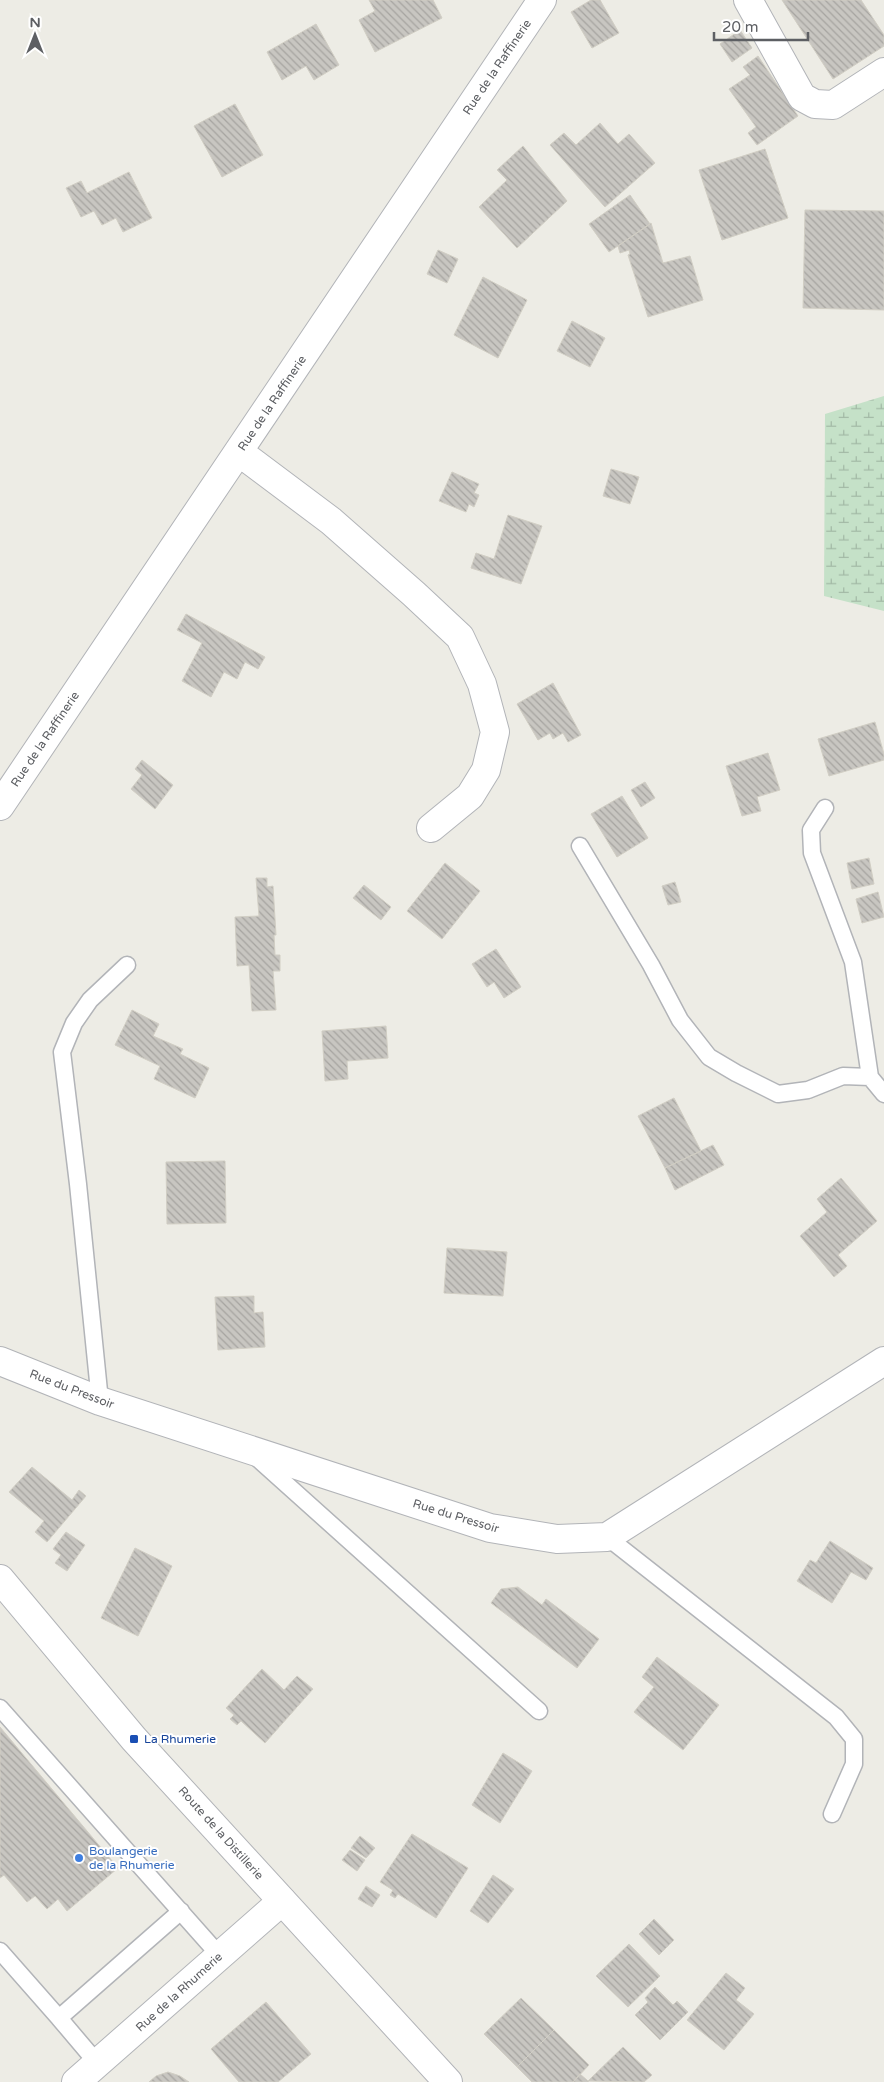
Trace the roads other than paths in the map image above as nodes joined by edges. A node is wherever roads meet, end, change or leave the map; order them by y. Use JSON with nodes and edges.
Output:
{"nodes":[{"id":1,"x":542,"y":0,"type":"edge"},
{"id":2,"x":748,"y":0,"type":"edge"},
{"id":3,"x":884,"y":72,"type":"edge"},
{"id":4,"x":239,"y":452,"type":"junction"},
{"id":5,"x":0,"y":806,"type":"edge"},
{"id":6,"x":825,"y":808,"type":"dead end"},
{"id":7,"x":431,"y":828,"type":"dead end"},
{"id":8,"x":580,"y":846,"type":"dead end"},
{"id":9,"x":127,"y":965,"type":"dead end"},
{"id":10,"x":870,"y":1077,"type":"junction"},
{"id":11,"x":884,"y":1094,"type":"edge"},
{"id":12,"x":0,"y":1361,"type":"edge"},
{"id":13,"x":884,"y":1361,"type":"edge"},
{"id":14,"x":100,"y":1401,"type":"junction"},
{"id":15,"x":246,"y":1449,"type":"junction"},
{"id":16,"x":607,"y":1537,"type":"junction"},
{"id":17,"x":0,"y":1579,"type":"edge"},
{"id":18,"x":0,"y":1708,"type":"edge"},
{"id":19,"x":539,"y":1711,"type":"dead end"},
{"id":20,"x":832,"y":1814,"type":"dead end"},
{"id":21,"x":282,"y":1901,"type":"junction"},
{"id":22,"x":181,"y":1911,"type":"junction"},
{"id":23,"x":0,"y":1950,"type":"edge"},
{"id":24,"x":220,"y":1956,"type":"junction"},
{"id":25,"x":59,"y":2018,"type":"junction"},
{"id":26,"x":98,"y":2064,"type":"junction"},
{"id":27,"x":76,"y":2082,"type":"edge"},
{"id":28,"x":448,"y":2082,"type":"edge"}],
"edges":[{"from":1,"to":4,"type":"street","name":"Rue de la Raffinerie"},
{"from":2,"to":3,"type":"street"},
{"from":4,"to":5,"type":"street","name":"Rue de la Raffinerie"},
{"from":4,"to":7,"type":"street"},
{"from":6,"to":10,"type":"lane"},
{"from":8,"to":10,"type":"lane"},
{"from":9,"to":14,"type":"lane"},
{"from":10,"to":11,"type":"lane"},
{"from":12,"to":14,"type":"street","name":"Rue du Pressoir"},
{"from":13,"to":16,"type":"street"},
{"from":14,"to":15,"type":"street","name":"Rue du Pressoir"},
{"from":15,"to":16,"type":"street","name":"Rue du Pressoir"},
{"from":15,"to":19,"type":"lane"},
{"from":16,"to":20,"type":"lane"},
{"from":17,"to":21,"type":"street","name":"Route de la Distillerie"},
{"from":18,"to":22,"type":"lane"},
{"from":21,"to":24,"type":"street","name":"Rue de la Rhumerie"},
{"from":21,"to":28,"type":"street","name":"Route de la Distillerie"},
{"from":22,"to":24,"type":"lane"},
{"from":22,"to":25,"type":"lane"},
{"from":23,"to":25,"type":"lane"},
{"from":24,"to":26,"type":"street","name":"Rue de la Rhumerie"},
{"from":25,"to":26,"type":"lane"},
{"from":26,"to":27,"type":"street","name":"Rue de la Rhumerie"}]}
